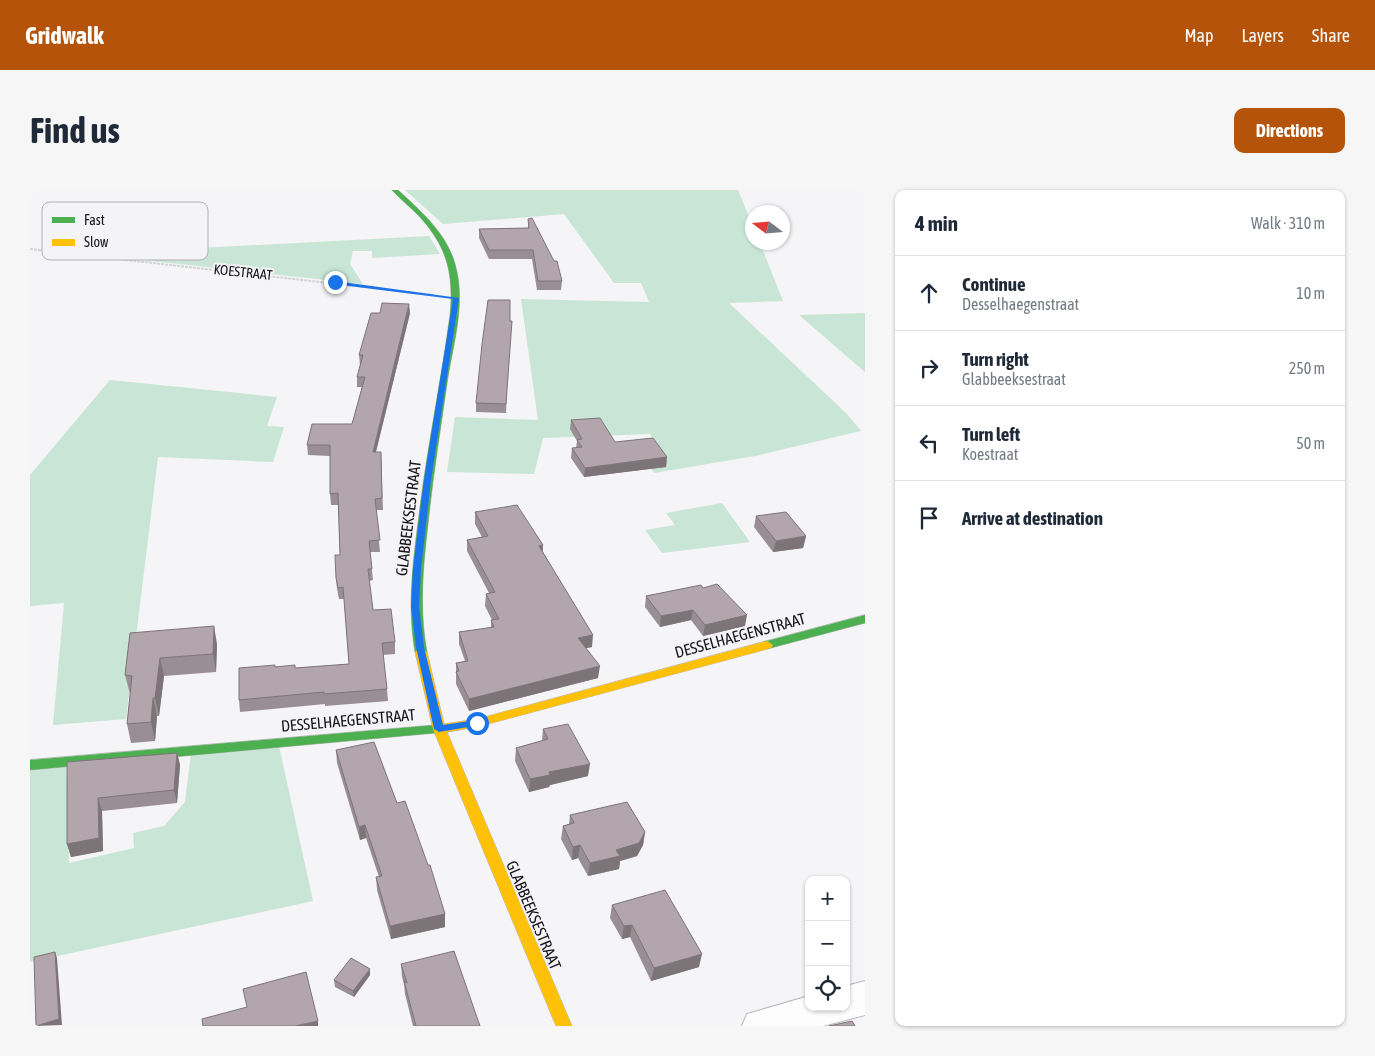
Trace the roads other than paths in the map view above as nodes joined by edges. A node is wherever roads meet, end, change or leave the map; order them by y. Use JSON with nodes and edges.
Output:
{"nodes":[{"id":1,"x":395,"y":190,"type":"edge"},
{"id":2,"x":865,"y":619,"type":"edge"},
{"id":3,"x":439,"y":729,"type":"junction"},
{"id":4,"x":30,"y":765,"type":"edge"},
{"id":5,"x":865,"y":998,"type":"edge"},
{"id":6,"x":850,"y":1002,"type":"edge"},
{"id":7,"x":815,"y":1011,"type":"edge"},
{"id":8,"x":564,"y":1026,"type":"edge"},
{"id":9,"x":761,"y":1026,"type":"edge"}],
"edges":[{"from":1,"to":3,"type":"street","name":"GLABBEEKSESTRAAT"},
{"from":2,"to":3,"type":"street","name":"DESSELHAEGENSTRAAT"},
{"from":3,"to":4,"type":"street","name":"DESSELHAEGENSTRAAT"},
{"from":3,"to":8,"type":"street","name":"GLABBEEKSESTRAAT"},
{"from":5,"to":6,"type":"street"},
{"from":7,"to":9,"type":"street"}]}
